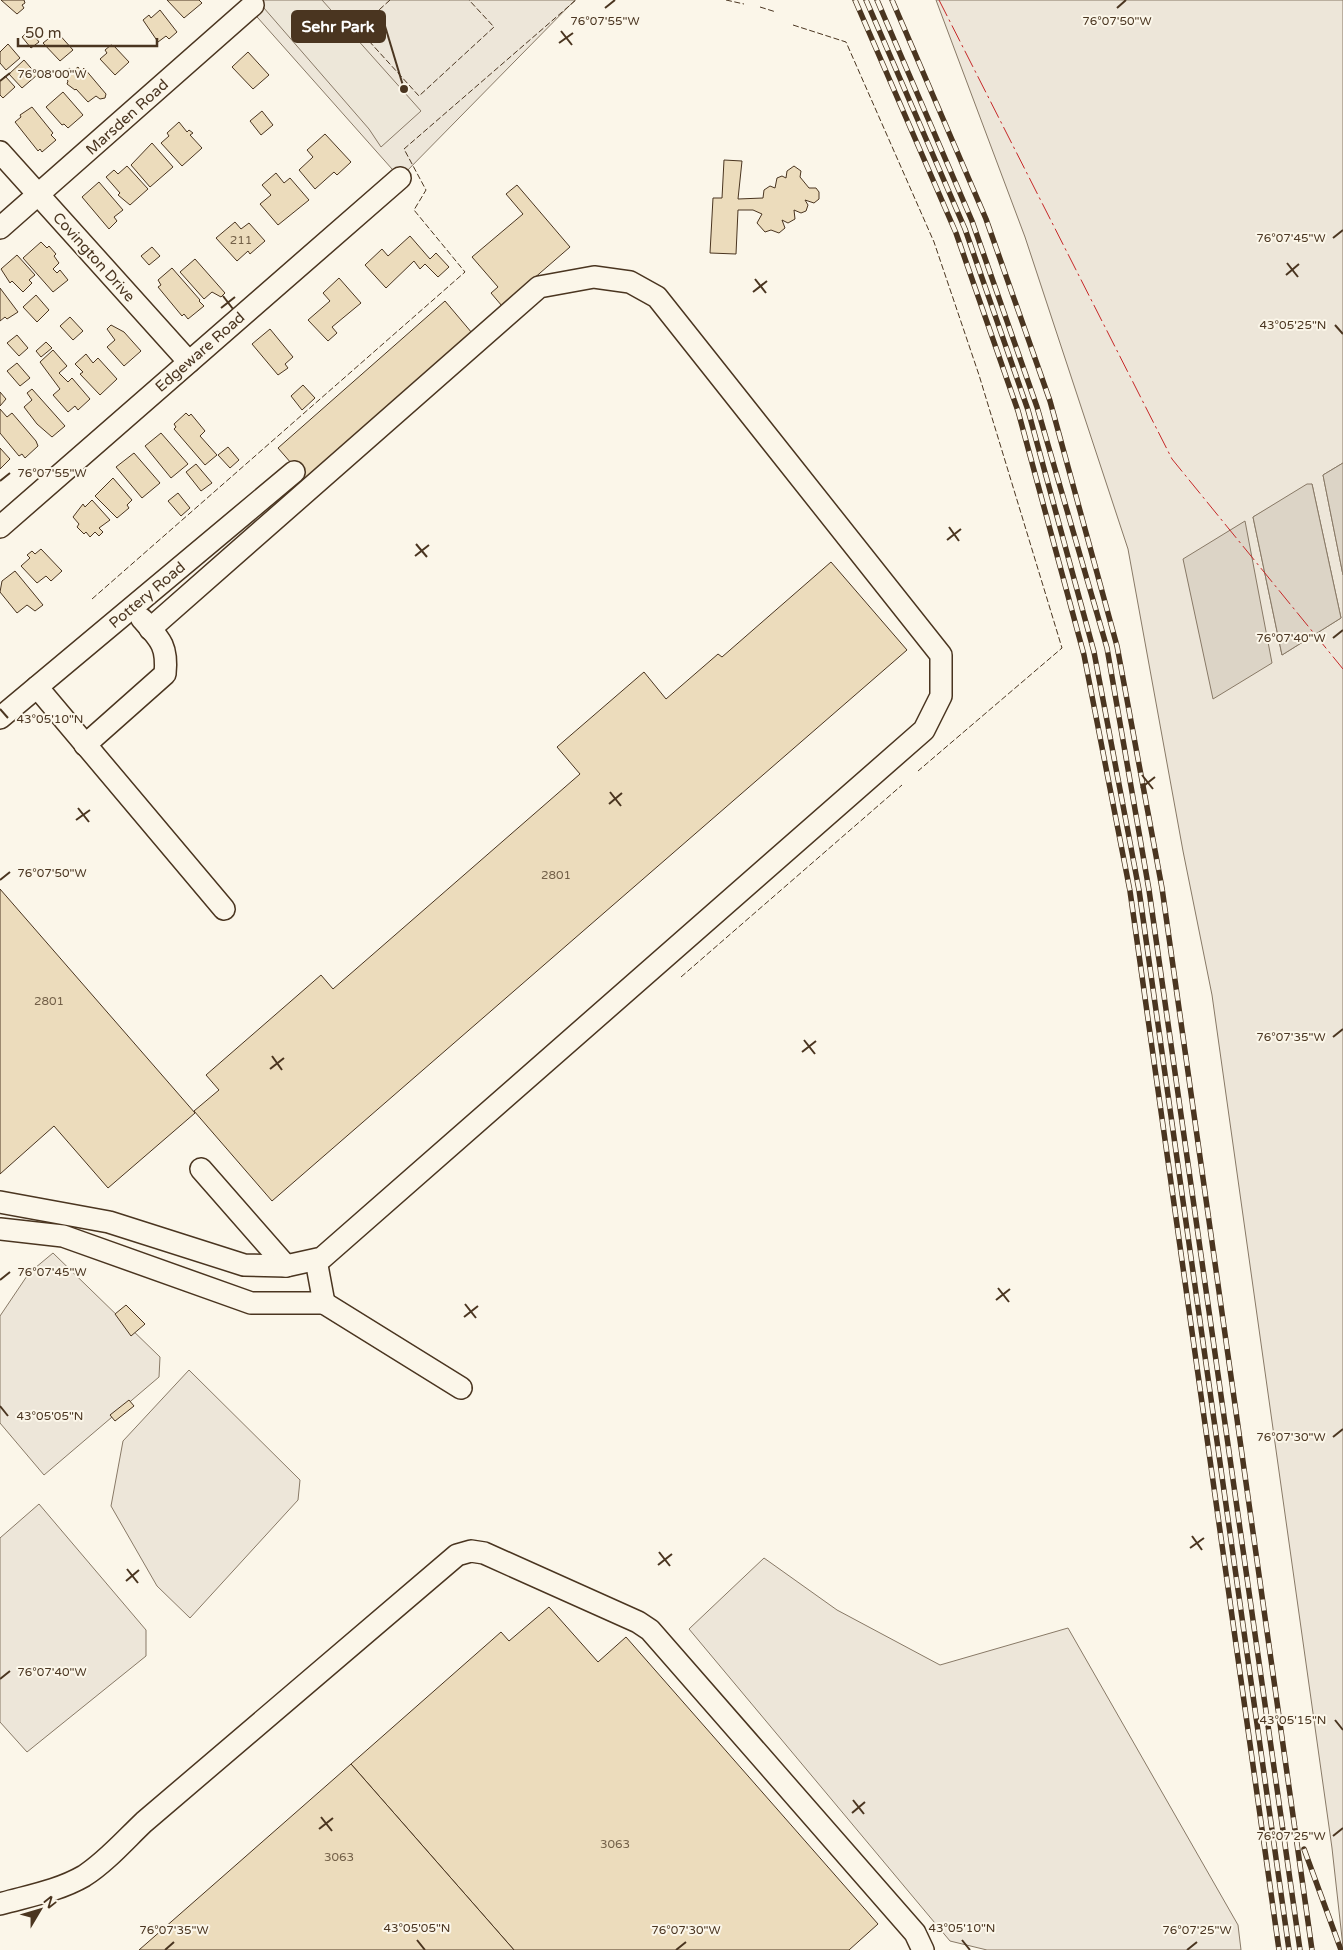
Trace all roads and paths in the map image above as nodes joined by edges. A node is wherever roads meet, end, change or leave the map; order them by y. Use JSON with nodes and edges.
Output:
{"nodes":[{"id":1,"x":253,"y":5,"type":"dead end"},
{"id":2,"x":0,"y":152,"type":"edge"},
{"id":3,"x":400,"y":178,"type":"dead end"},
{"id":4,"x":38,"y":196,"type":"junction"},
{"id":5,"x":0,"y":228,"type":"edge"},
{"id":6,"x":189,"y":362,"type":"junction"},
{"id":7,"x":294,"y":472,"type":"dead end"},
{"id":8,"x":0,"y":527,"type":"edge"},
{"id":9,"x":132,"y":608,"type":"junction"},
{"id":10,"x":150,"y":629,"type":"junction"},
{"id":11,"x":36,"y":688,"type":"junction"},
{"id":12,"x":0,"y":718,"type":"edge"},
{"id":13,"x":85,"y":745,"type":"junction"},
{"id":14,"x":224,"y":909,"type":"dead end"},
{"id":15,"x":201,"y":1169,"type":"dead end"},
{"id":16,"x":0,"y":1202,"type":"edge"},
{"id":17,"x":0,"y":1229,"type":"edge"},
{"id":18,"x":316,"y":1260,"type":"junction"},
{"id":19,"x":286,"y":1266,"type":"junction"},
{"id":20,"x":324,"y":1303,"type":"junction"},
{"id":21,"x":461,"y":1388,"type":"dead end"},
{"id":22,"x":0,"y":1904,"type":"edge"},
{"id":23,"x":923,"y":1950,"type":"edge"}],
"edges":[{"from":1,"to":4,"type":"street","name":"Marsden Road"},
{"from":2,"to":4,"type":"street","name":"Covington Drive"},
{"from":3,"to":6,"type":"street","name":"Edgeware Road"},
{"from":4,"to":5,"type":"street","name":"Marsden Road"},
{"from":4,"to":6,"type":"street","name":"Covington Drive"},
{"from":6,"to":8,"type":"street","name":"Edgeware Road"},
{"from":7,"to":9,"type":"street","name":"Pottery Road"},
{"from":9,"to":10,"type":"street"},
{"from":9,"to":11,"type":"street","name":"Pottery Road"},
{"from":10,"to":13,"type":"street"},
{"from":10,"to":18,"type":"street"},
{"from":11,"to":12,"type":"street","name":"Pottery Road"},
{"from":11,"to":13,"type":"street"},
{"from":13,"to":14,"type":"street"},
{"from":15,"to":19,"type":"street"},
{"from":16,"to":19,"type":"street"},
{"from":17,"to":20,"type":"street"},
{"from":18,"to":19,"type":"street"},
{"from":18,"to":20,"type":"street"},
{"from":20,"to":21,"type":"street"},
{"from":22,"to":23,"type":"street"}]}
